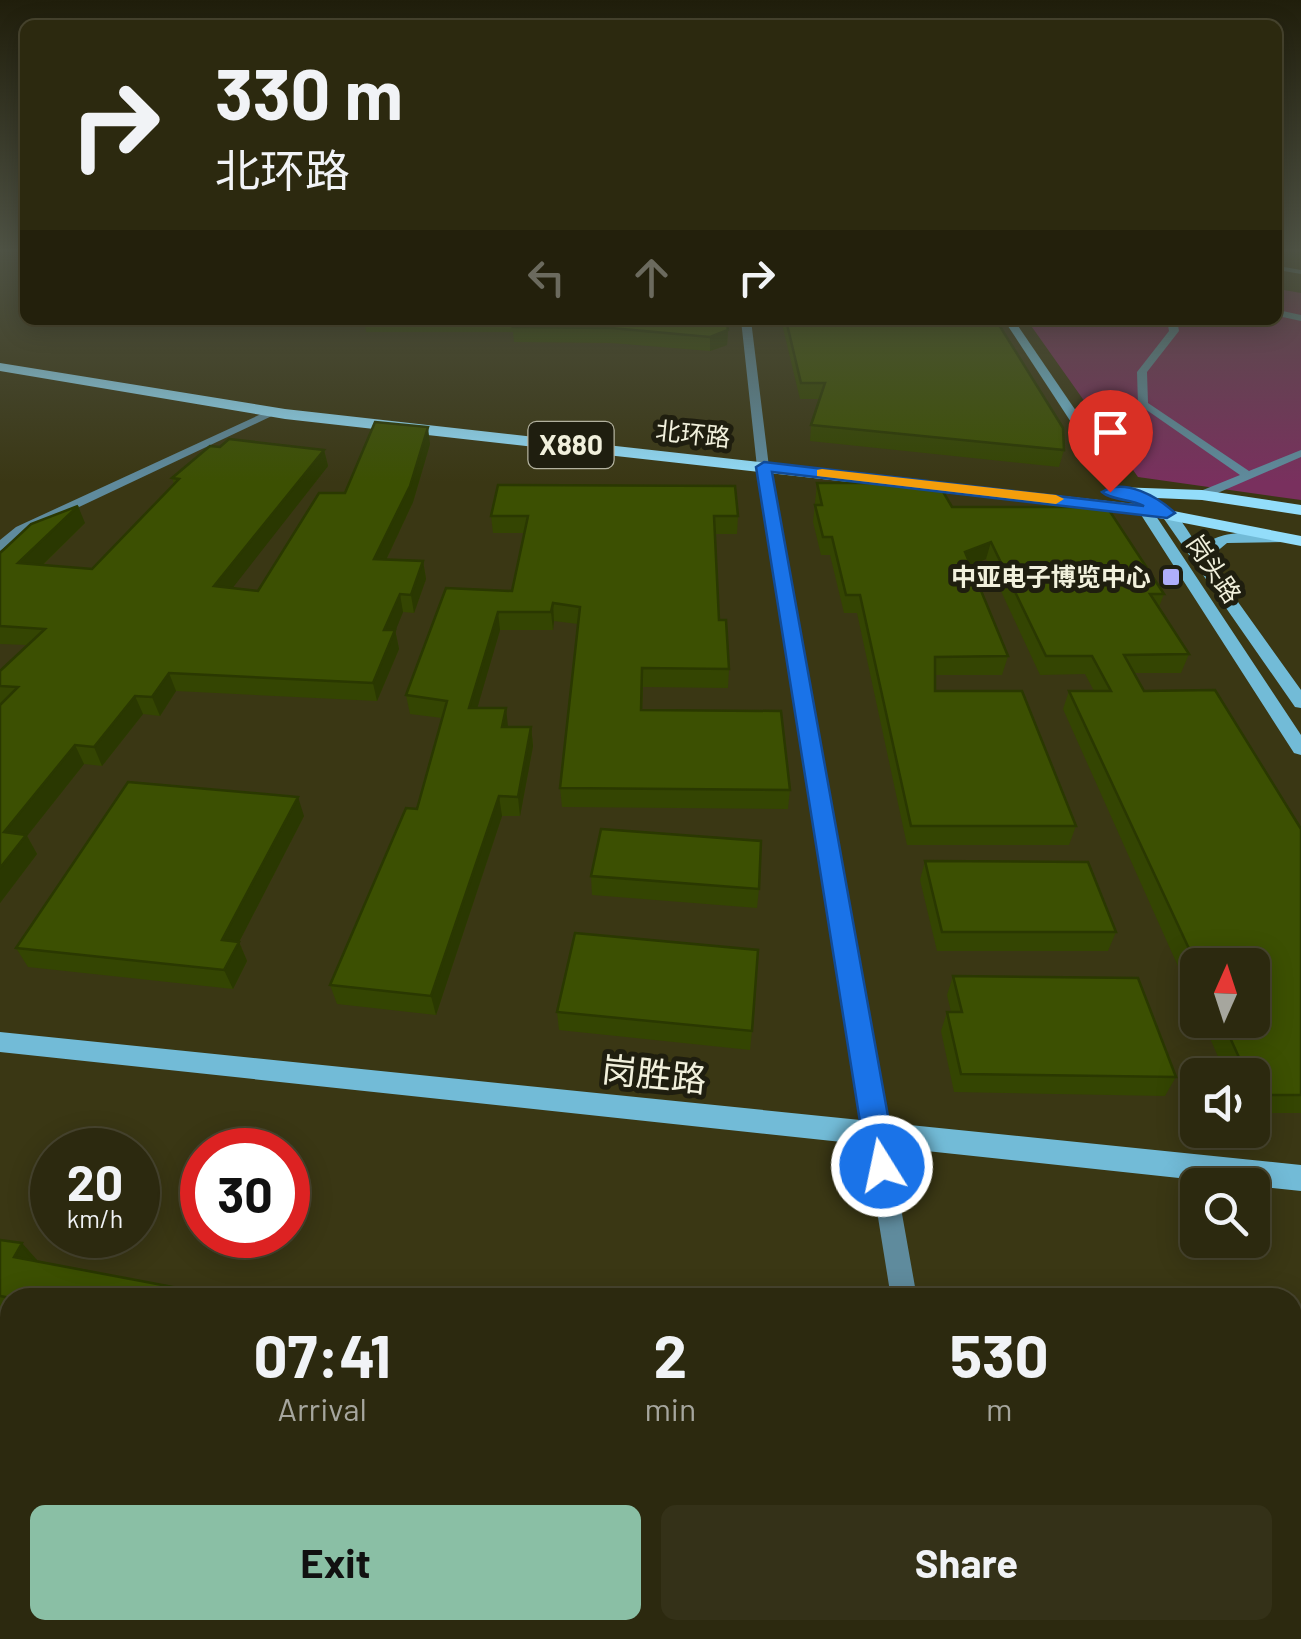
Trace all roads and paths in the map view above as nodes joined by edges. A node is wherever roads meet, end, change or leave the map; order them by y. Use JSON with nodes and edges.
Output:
{"nodes":[{"id":1,"x":747,"y":328,"type":"edge"},
{"id":2,"x":1015,"y":328,"type":"edge"},
{"id":3,"x":1174,"y":328,"type":"edge"},
{"id":4,"x":0,"y":357,"type":"edge"},
{"id":5,"x":0,"y":367,"type":"edge"},
{"id":6,"x":272,"y":412,"type":"junction"},
{"id":7,"x":1301,"y":452,"type":"edge"},
{"id":8,"x":763,"y":461,"type":"junction"},
{"id":9,"x":1112,"y":474,"type":"dead end"},
{"id":10,"x":1249,"y":476,"type":"junction"},
{"id":11,"x":1202,"y":495,"type":"junction"},
{"id":12,"x":1139,"y":502,"type":"junction"},
{"id":13,"x":1301,"y":510,"type":"edge"},
{"id":14,"x":1167,"y":513,"type":"junction"},
{"id":15,"x":1295,"y":540,"type":"edge"},
{"id":16,"x":0,"y":547,"type":"edge"},
{"id":17,"x":1215,"y":578,"type":"junction"},
{"id":18,"x":1301,"y":702,"type":"edge"},
{"id":19,"x":1301,"y":749,"type":"edge"},
{"id":20,"x":0,"y":1042,"type":"edge"},
{"id":21,"x":876,"y":1134,"type":"junction"},
{"id":22,"x":1301,"y":1178,"type":"edge"},
{"id":23,"x":902,"y":1288,"type":"edge"}],
"edges":[{"from":1,"to":8,"type":"street"},
{"from":2,"to":9,"type":"street"},
{"from":3,"to":10,"type":"street"},
{"from":4,"to":8,"type":"main road","name":"北环路","number":"X880"},
{"from":5,"to":6,"type":"main road","name":"北环路","number":"X880"},
{"from":6,"to":8,"type":"main road","name":"北环路","number":"X880"},
{"from":6,"to":16,"type":"street"},
{"from":7,"to":10,"type":"street"},
{"from":8,"to":12,"type":"main road","name":"北环路","number":"X880"},
{"from":8,"to":21,"type":"street"},
{"from":10,"to":11,"type":"street"},
{"from":11,"to":12,"type":"main road","number":"X880"},
{"from":11,"to":13,"type":"main road","number":"X880"},
{"from":12,"to":14,"type":"main road","number":"X880"},
{"from":12,"to":19,"type":"street","name":"岗头路"},
{"from":14,"to":15,"type":"main road","number":"X880"},
{"from":14,"to":17,"type":"street","name":"岗头路"},
{"from":15,"to":17,"type":"street"},
{"from":17,"to":18,"type":"street","name":"岗头路"},
{"from":20,"to":21,"type":"street","name":"岗胜路"},
{"from":21,"to":22,"type":"street","name":"岗胜路"},
{"from":21,"to":23,"type":"street"}]}
